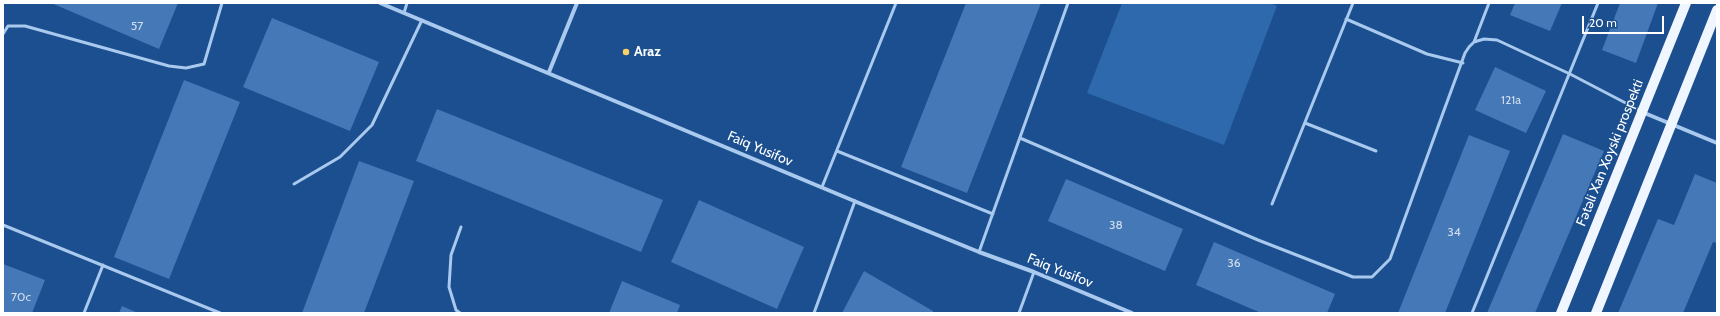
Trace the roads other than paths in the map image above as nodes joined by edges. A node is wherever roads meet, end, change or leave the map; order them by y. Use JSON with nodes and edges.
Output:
{"nodes":[{"id":1,"x":222,"y":3,"type":"edge"},
{"id":2,"x":380,"y":3,"type":"edge"},
{"id":3,"x":407,"y":3,"type":"edge"},
{"id":4,"x":577,"y":3,"type":"edge"},
{"id":5,"x":896,"y":3,"type":"edge"},
{"id":6,"x":1068,"y":3,"type":"edge"},
{"id":7,"x":1353,"y":3,"type":"edge"},
{"id":8,"x":1489,"y":3,"type":"edge"},
{"id":9,"x":1598,"y":3,"type":"edge"},
{"id":10,"x":1686,"y":3,"type":"edge"},
{"id":11,"x":1717,"y":10,"type":"edge"},
{"id":12,"x":404,"y":13,"type":"junction"},
{"id":13,"x":1346,"y":19,"type":"junction"},
{"id":14,"x":422,"y":20,"type":"junction"},
{"id":15,"x":3,"y":34,"type":"edge"},
{"id":16,"x":1474,"y":42,"type":"junction"},
{"id":17,"x":1463,"y":63,"type":"junction"},
{"id":18,"x":549,"y":72,"type":"junction"},
{"id":19,"x":1570,"y":74,"type":"junction"},
{"id":20,"x":1642,"y":112,"type":"junction"},
{"id":21,"x":1305,"y":123,"type":"junction"},
{"id":22,"x":1672,"y":124,"type":"junction"},
{"id":23,"x":1020,"y":138,"type":"junction"},
{"id":24,"x":1717,"y":143,"type":"edge"},
{"id":25,"x":837,"y":151,"type":"junction"},
{"id":26,"x":1376,"y":151,"type":"dead end"},
{"id":27,"x":294,"y":184,"type":"dead end"},
{"id":28,"x":822,"y":187,"type":"junction"},
{"id":29,"x":855,"y":201,"type":"junction"},
{"id":30,"x":1272,"y":204,"type":"dead end"},
{"id":31,"x":993,"y":214,"type":"junction"},
{"id":32,"x":3,"y":225,"type":"edge"},
{"id":33,"x":461,"y":227,"type":"dead end"},
{"id":34,"x":979,"y":252,"type":"junction"},
{"id":35,"x":103,"y":265,"type":"junction"},
{"id":36,"x":1034,"y":272,"type":"junction"},
{"id":37,"x":84,"y":313,"type":"edge"},
{"id":38,"x":220,"y":313,"type":"edge"},
{"id":39,"x":460,"y":313,"type":"edge"},
{"id":40,"x":814,"y":313,"type":"edge"},
{"id":41,"x":1019,"y":313,"type":"edge"},
{"id":42,"x":1132,"y":313,"type":"edge"},
{"id":43,"x":1472,"y":313,"type":"edge"},
{"id":44,"x":1561,"y":313,"type":"edge"},
{"id":45,"x":1596,"y":313,"type":"edge"}],
"edges":[{"from":1,"to":15,"type":"lane"},
{"from":2,"to":12,"type":"street","name":"Faiq Yusifov"},
{"from":3,"to":12,"type":"lane"},
{"from":4,"to":18,"type":"street"},
{"from":5,"to":25,"type":"lane"},
{"from":6,"to":23,"type":"lane"},
{"from":7,"to":13,"type":"lane"},
{"from":8,"to":16,"type":"lane"},
{"from":9,"to":19,"type":"lane"},
{"from":10,"to":20,"type":"main road","name":"Fətəli Xan Xoyski prospekti"},
{"from":11,"to":22,"type":"main road"},
{"from":12,"to":14,"type":"street","name":"Faiq Yusifov"},
{"from":13,"to":17,"type":"lane"},
{"from":13,"to":21,"type":"lane"},
{"from":14,"to":18,"type":"street","name":"Faiq Yusifov"},
{"from":14,"to":27,"type":"lane"},
{"from":16,"to":17,"type":"lane"},
{"from":16,"to":19,"type":"lane"},
{"from":17,"to":23,"type":"lane"},
{"from":18,"to":28,"type":"street","name":"Faiq Yusifov"},
{"from":19,"to":20,"type":"lane"},
{"from":19,"to":43,"type":"lane"},
{"from":20,"to":22,"type":"street"},
{"from":20,"to":44,"type":"main road","name":"Fətəli Xan Xoyski prospekti"},
{"from":21,"to":26,"type":"lane"},
{"from":21,"to":30,"type":"lane"},
{"from":22,"to":24,"type":"street"},
{"from":22,"to":45,"type":"main road"},
{"from":23,"to":31,"type":"lane"},
{"from":25,"to":28,"type":"lane"},
{"from":25,"to":31,"type":"lane"},
{"from":28,"to":29,"type":"street","name":"Faiq Yusifov"},
{"from":29,"to":34,"type":"street","name":"Faiq Yusifov"},
{"from":29,"to":40,"type":"lane"},
{"from":31,"to":34,"type":"lane"},
{"from":32,"to":35,"type":"lane"},
{"from":33,"to":39,"type":"lane"},
{"from":34,"to":36,"type":"street","name":"Faiq Yusifov"},
{"from":35,"to":37,"type":"lane"},
{"from":35,"to":38,"type":"lane"},
{"from":36,"to":41,"type":"lane"},
{"from":36,"to":42,"type":"street","name":"Faiq Yusifov"}]}
